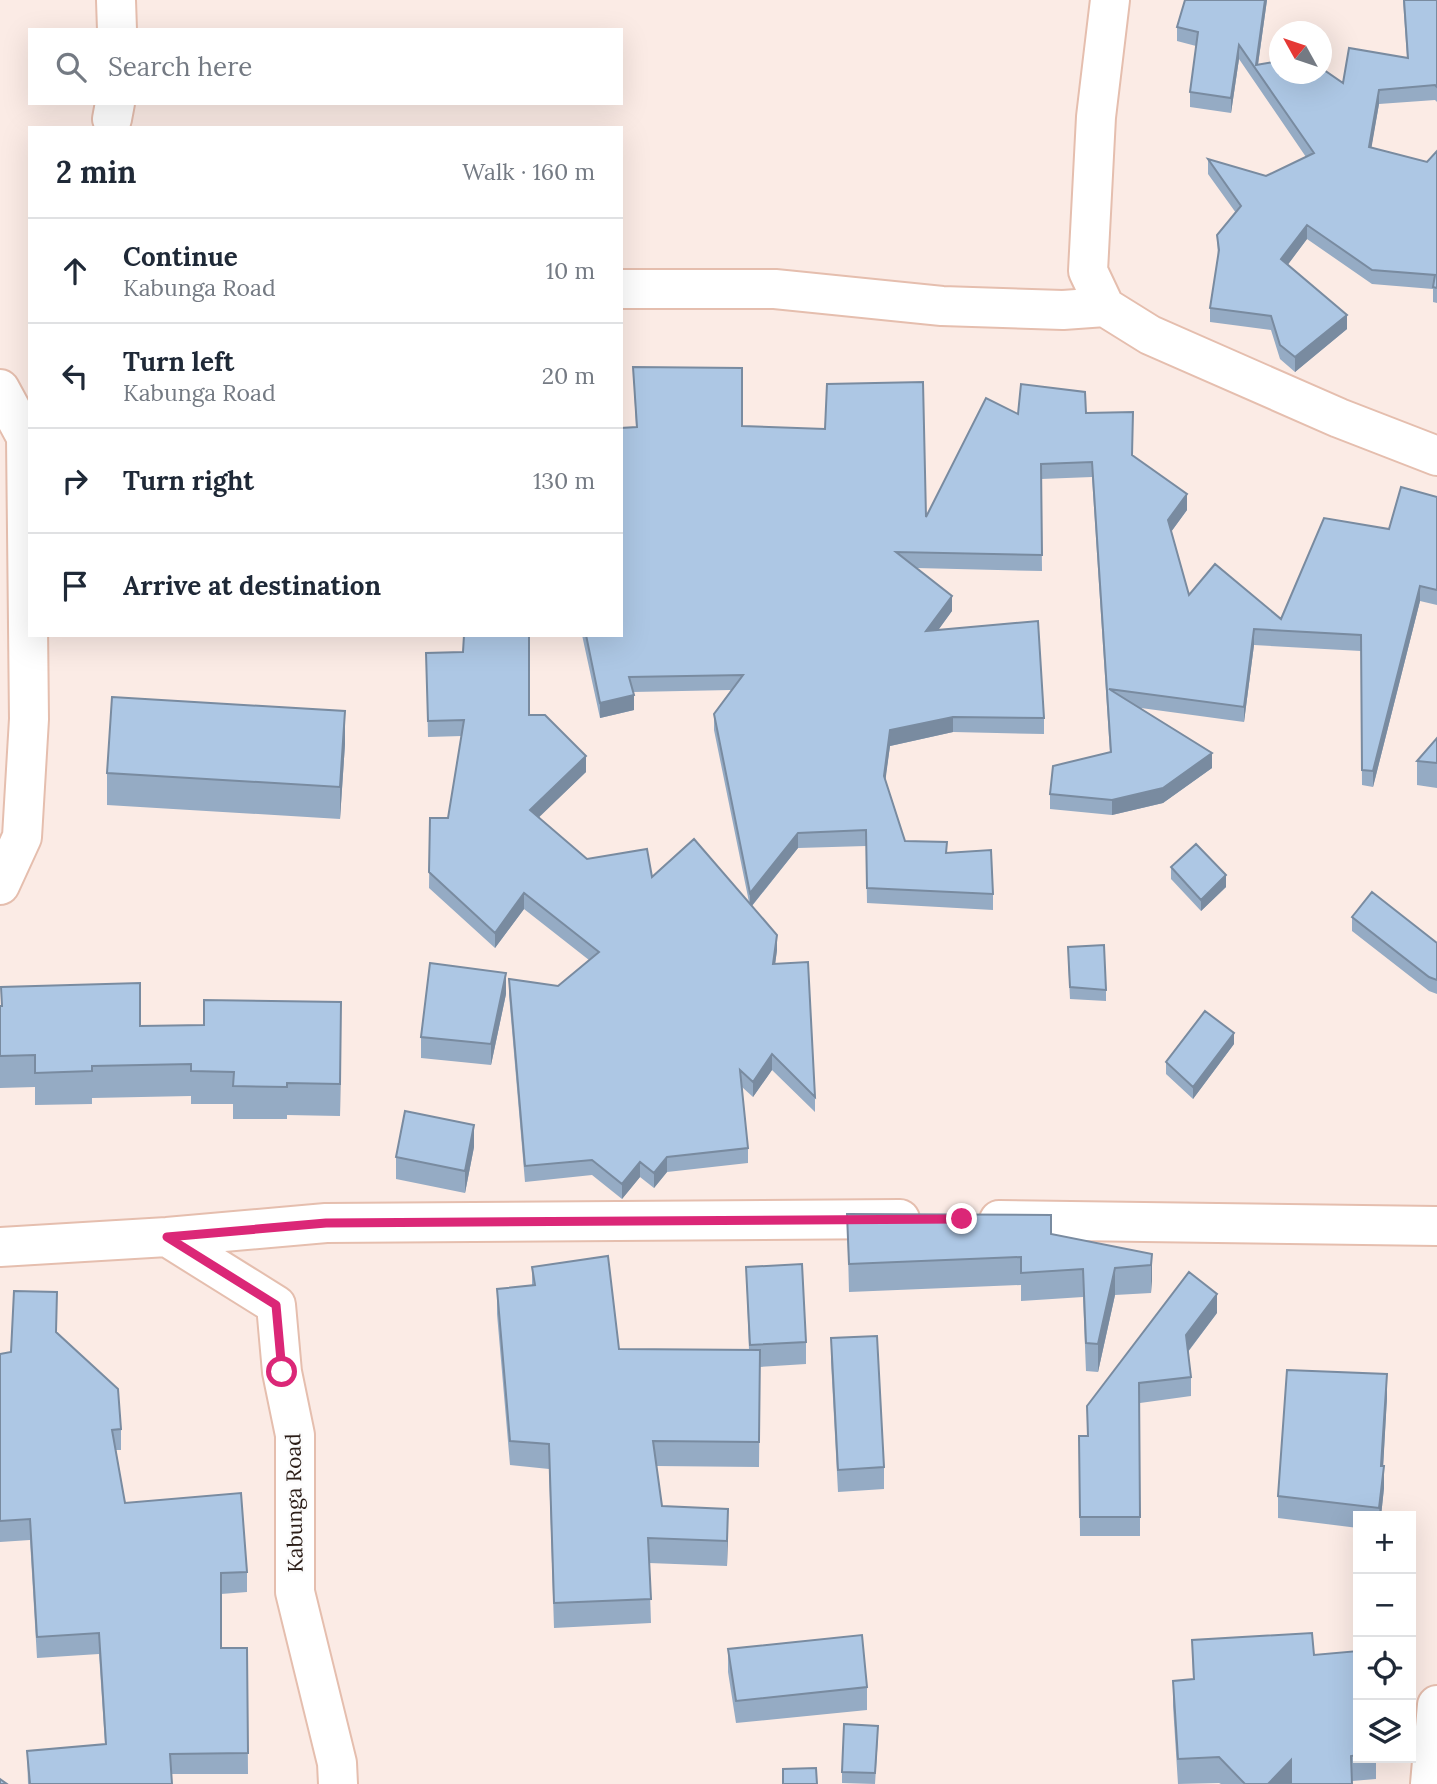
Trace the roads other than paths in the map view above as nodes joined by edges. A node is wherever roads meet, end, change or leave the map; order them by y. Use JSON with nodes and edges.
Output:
{"nodes":[{"id":1,"x":116,"y":0,"type":"edge"},
{"id":2,"x":1110,"y":0,"type":"edge"},
{"id":3,"x":117,"y":28,"type":"edge"},
{"id":4,"x":623,"y":289,"type":"edge"},
{"id":5,"x":1105,"y":307,"type":"junction"},
{"id":6,"x":0,"y":389,"type":"edge"},
{"id":7,"x":1437,"y":456,"type":"edge"},
{"id":8,"x":28,"y":625,"type":"edge"},
{"id":9,"x":28,"y":637,"type":"edge"},
{"id":10,"x":0,"y":886,"type":"edge"},
{"id":11,"x":1437,"y":1226,"type":"edge"},
{"id":12,"x":167,"y":1237,"type":"junction"},
{"id":13,"x":0,"y":1247,"type":"edge"},
{"id":14,"x":1437,"y":1705,"type":"edge"},
{"id":15,"x":338,"y":1784,"type":"edge"},
{"id":16,"x":1430,"y":1784,"type":"edge"}],
"edges":[{"from":1,"to":3,"type":"street"},
{"from":2,"to":5,"type":"street"},
{"from":4,"to":5,"type":"street"},
{"from":5,"to":7,"type":"street"},
{"from":6,"to":8,"type":"street"},
{"from":9,"to":10,"type":"street"},
{"from":11,"to":12,"type":"street"},
{"from":12,"to":13,"type":"street"},
{"from":12,"to":15,"type":"street","name":"Kabunga Road"},
{"from":14,"to":16,"type":"street"}]}
